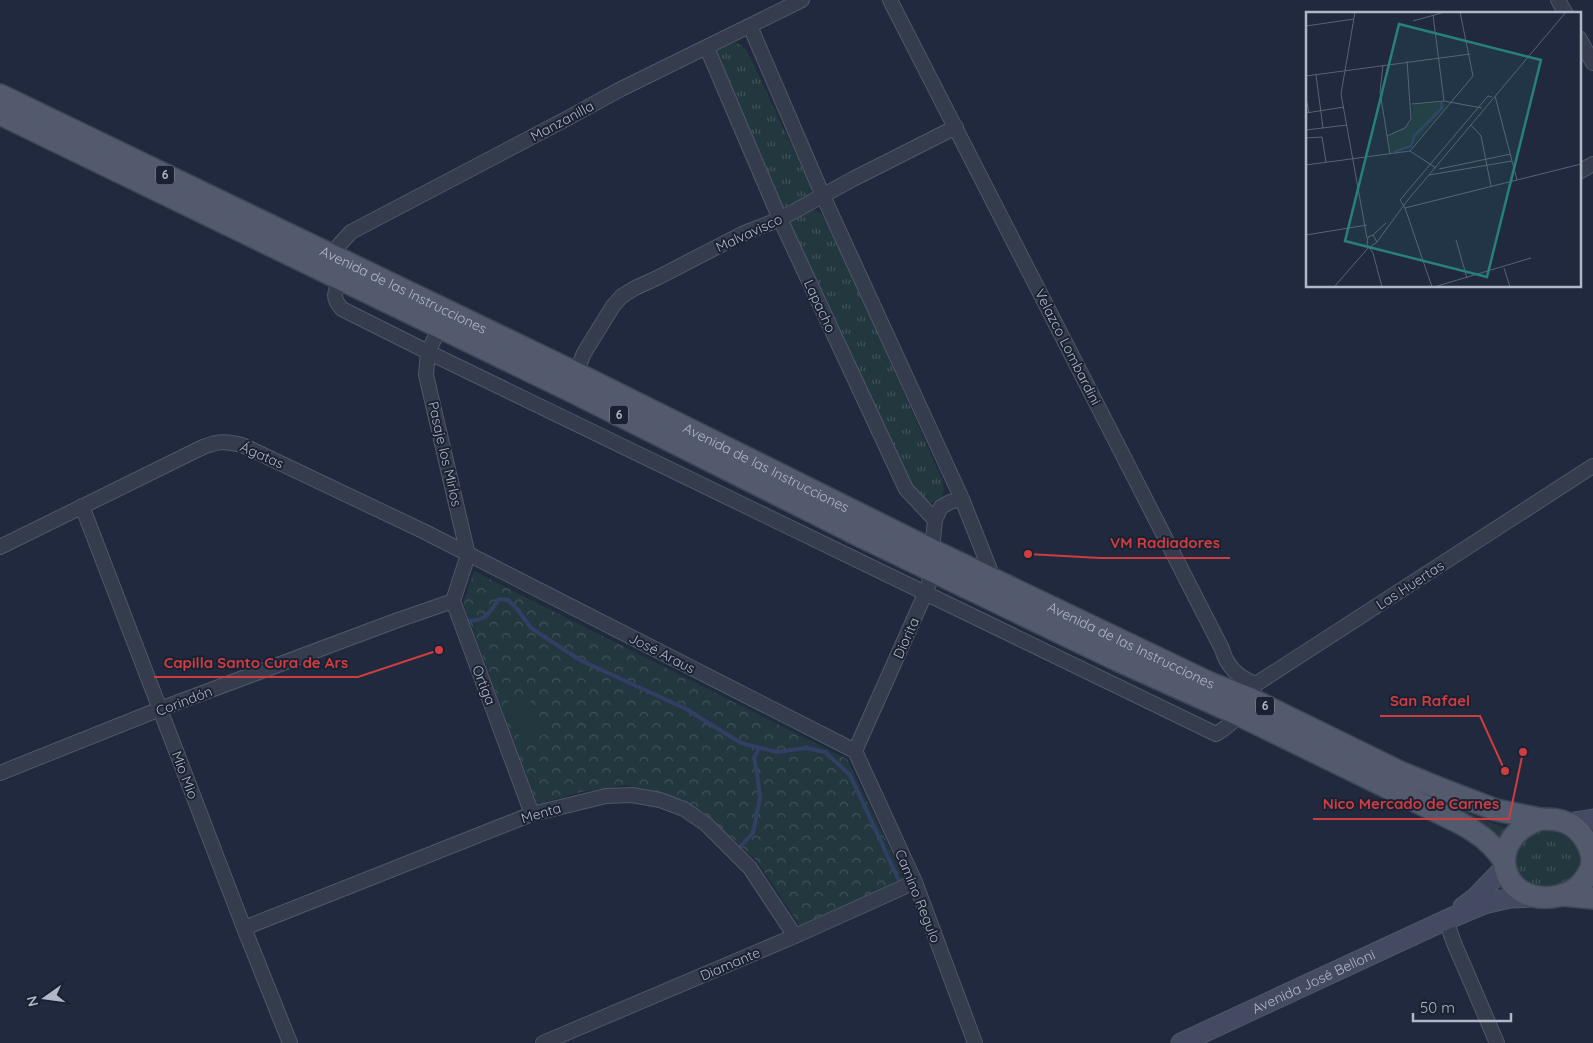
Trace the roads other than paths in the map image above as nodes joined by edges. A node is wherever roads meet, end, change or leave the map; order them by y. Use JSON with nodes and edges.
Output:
{"nodes":[{"id":1,"x":802,"y":0,"type":"edge"},
{"id":2,"x":890,"y":0,"type":"edge"},
{"id":3,"x":1558,"y":0,"type":"edge"},
{"id":4,"x":1565,"y":12,"type":"edge"},
{"id":5,"x":750,"y":26,"type":"junction"},
{"id":6,"x":1580,"y":40,"type":"edge"},
{"id":7,"x":707,"y":48,"type":"junction"},
{"id":8,"x":1593,"y":63,"type":"edge"},
{"id":9,"x":0,"y":95,"type":"edge"},
{"id":10,"x":0,"y":114,"type":"edge"},
{"id":11,"x":956,"y":128,"type":"junction"},
{"id":12,"x":1593,"y":164,"type":"edge"},
{"id":13,"x":1580,"y":171,"type":"edge"},
{"id":14,"x":823,"y":196,"type":"junction"},
{"id":15,"x":780,"y":219,"type":"junction"},
{"id":16,"x":331,"y":254,"type":"junction"},
{"id":17,"x":341,"y":278,"type":"junction"},
{"id":18,"x":440,"y":327,"type":"junction"},
{"id":19,"x":428,"y":352,"type":"junction"},
{"id":20,"x":576,"y":373,"type":"junction"},
{"id":21,"x":1593,"y":466,"type":"edge"},
{"id":22,"x":962,"y":499,"type":"junction"},
{"id":23,"x":82,"y":506,"type":"junction"},
{"id":24,"x":935,"y":520,"type":"junction"},
{"id":25,"x":0,"y":547,"type":"edge"},
{"id":26,"x":932,"y":550,"type":"junction"},
{"id":27,"x":468,"y":555,"type":"junction"},
{"id":28,"x":933,"y":572,"type":"junction"},
{"id":29,"x":994,"y":580,"type":"junction"},
{"id":30,"x":925,"y":594,"type":"junction"},
{"id":31,"x":454,"y":601,"type":"junction"},
{"id":32,"x":1248,"y":699,"type":"junction"},
{"id":33,"x":160,"y":709,"type":"junction"},
{"id":34,"x":855,"y":751,"type":"junction"},
{"id":35,"x":0,"y":773,"type":"edge"},
{"id":36,"x":532,"y":814,"type":"junction"},
{"id":37,"x":1593,"y":819,"type":"edge"},
{"id":38,"x":1555,"y":820,"type":"junction"},
{"id":39,"x":1505,"y":864,"type":"junction"},
{"id":40,"x":1592,"y":865,"type":"edge"},
{"id":41,"x":915,"y":882,"type":"junction"},
{"id":42,"x":1562,"y":895,"type":"junction"},
{"id":43,"x":1538,"y":897,"type":"junction"},
{"id":44,"x":1593,"y":898,"type":"edge"},
{"id":45,"x":1446,"y":920,"type":"junction"},
{"id":46,"x":244,"y":928,"type":"junction"},
{"id":47,"x":795,"y":936,"type":"junction"},
{"id":48,"x":290,"y":1043,"type":"edge"},
{"id":49,"x":543,"y":1043,"type":"edge"},
{"id":50,"x":975,"y":1043,"type":"edge"},
{"id":51,"x":1181,"y":1043,"type":"edge"},
{"id":52,"x":1497,"y":1043,"type":"edge"}],
"edges":[{"from":1,"to":5,"type":"street","name":"Manzanilla"},
{"from":2,"to":11,"type":"street","name":"Velazco Lombardini"},
{"from":3,"to":4,"type":"street"},
{"from":5,"to":7,"type":"street","name":"Manzanilla"},
{"from":5,"to":14,"type":"street"},
{"from":6,"to":8,"type":"street"},
{"from":7,"to":15,"type":"street","name":"Lapacho"},
{"from":7,"to":16,"type":"street","name":"Manzanilla"},
{"from":9,"to":16,"type":"main road","name":"Avenida de las Instrucciones","number":"6"},
{"from":10,"to":17,"type":"main road","name":"Avenida de las Instrucciones","number":"6"},
{"from":11,"to":14,"type":"street","name":"Malvavisco"},
{"from":11,"to":32,"type":"street","name":"Velazco Lombardini"},
{"from":12,"to":13,"type":"street"},
{"from":14,"to":15,"type":"street","name":"Malvavisco"},
{"from":14,"to":22,"type":"street"},
{"from":15,"to":20,"type":"street","name":"Malvavisco"},
{"from":15,"to":24,"type":"street","name":"Lapacho"},
{"from":16,"to":20,"type":"main road","name":"Avenida de las Instrucciones","number":"6"},
{"from":17,"to":18,"type":"main road","name":"Avenida de las Instrucciones","number":"6"},
{"from":17,"to":19,"type":"street","name":"Avenida de las Instrucciones"},
{"from":18,"to":19,"type":"street"},
{"from":18,"to":28,"type":"main road","name":"Avenida de las Instrucciones","number":"6"},
{"from":19,"to":27,"type":"street","name":"Pasaje los Mirlos"},
{"from":19,"to":30,"type":"street","name":"Avenida de las Instrucciones"},
{"from":20,"to":26,"type":"main road","name":"Avenida de las Instrucciones","number":"6"},
{"from":21,"to":32,"type":"street","name":"Las Huertas"},
{"from":22,"to":24,"type":"street"},
{"from":22,"to":29,"type":"street"},
{"from":23,"to":25,"type":"street","name":"Ágatas"},
{"from":23,"to":27,"type":"street","name":"Ágatas"},
{"from":23,"to":33,"type":"street","name":"Mio Mio"},
{"from":24,"to":26,"type":"street","name":"Diorita"},
{"from":26,"to":28,"type":"street","name":"Diorita"},
{"from":26,"to":29,"type":"main road","name":"Avenida de las Instrucciones","number":"6"},
{"from":27,"to":31,"type":"street"},
{"from":27,"to":34,"type":"street","name":"José Araus"},
{"from":28,"to":30,"type":"street","name":"Diorita"},
{"from":28,"to":32,"type":"main road","name":"Avenida de las Instrucciones","number":"6"},
{"from":29,"to":32,"type":"main road","name":"Avenida de las Instrucciones","number":"6"},
{"from":30,"to":32,"type":"street","name":"Avenida de las Instrucciones"},
{"from":30,"to":34,"type":"street","name":"Diorita"},
{"from":31,"to":33,"type":"street","name":"Corindón"},
{"from":31,"to":36,"type":"street","name":"Ortiga"},
{"from":32,"to":38,"type":"main road","name":"Avenida de las Instrucciones","number":"6"},
{"from":32,"to":39,"type":"main road","name":"Avenida de las Instrucciones","number":"6"},
{"from":33,"to":35,"type":"street","name":"Corindón"},
{"from":33,"to":46,"type":"street","name":"Mio Mio"},
{"from":34,"to":41,"type":"street","name":"Camino Regulo"},
{"from":36,"to":46,"type":"street","name":"Menta"},
{"from":36,"to":47,"type":"street","name":"Menta"},
{"from":37,"to":38,"type":"street","name":"Avenida José Belloni"},
{"from":38,"to":39,"type":"main road","name":"Avenida José Belloni"},
{"from":38,"to":40,"type":"main road"},
{"from":39,"to":43,"type":"main road","name":"Avenida de las Instrucciones"},
{"from":39,"to":45,"type":"street","name":"Avenida José Belloni"},
{"from":40,"to":42,"type":"main road","name":"Avenida José Belloni"},
{"from":41,"to":47,"type":"street","name":"Diamante"},
{"from":41,"to":50,"type":"street","name":"Camino Regulo"},
{"from":42,"to":43,"type":"main road","name":"Avenida José Belloni"},
{"from":42,"to":44,"type":"main road"},
{"from":43,"to":45,"type":"street","name":"Avenida José Belloni"},
{"from":45,"to":51,"type":"street","name":"Avenida José Belloni"},
{"from":45,"to":52,"type":"street"},
{"from":46,"to":48,"type":"street","name":"Mio Mio"},
{"from":47,"to":49,"type":"street","name":"Diamante"}]}
